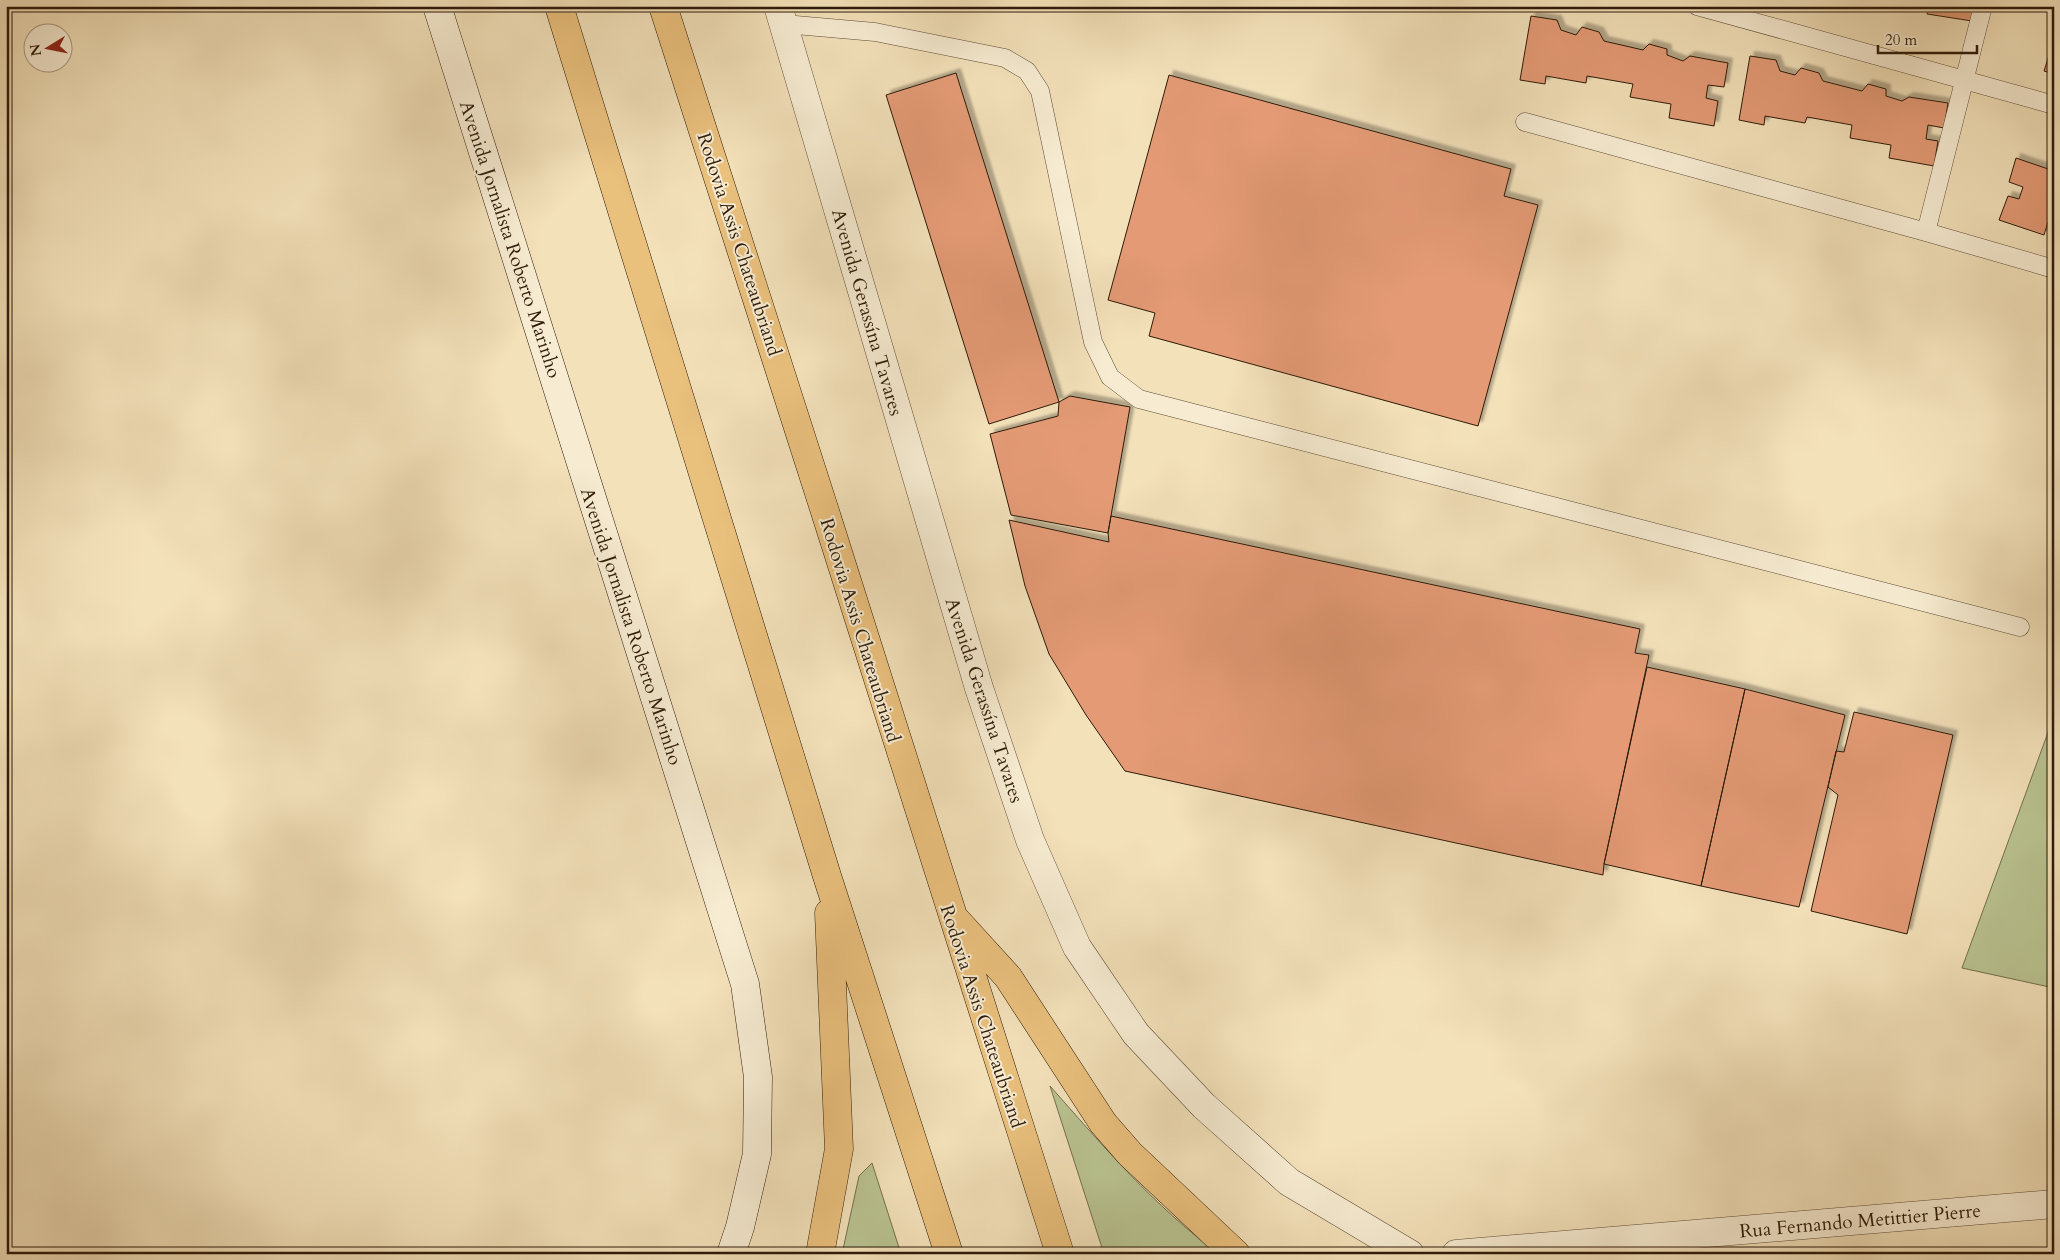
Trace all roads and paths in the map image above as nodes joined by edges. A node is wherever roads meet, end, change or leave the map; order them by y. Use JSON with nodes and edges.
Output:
{"nodes":[{"id":1,"x":437,"y":6,"type":"edge"},
{"id":2,"x":559,"y":6,"type":"edge"},
{"id":3,"x":663,"y":6,"type":"edge"},
{"id":4,"x":1697,"y":6,"type":"edge"},
{"id":5,"x":1983,"y":6,"type":"edge"},
{"id":6,"x":781,"y":15,"type":"edge"},
{"id":7,"x":1965,"y":80,"type":"junction"},
{"id":8,"x":2054,"y":105,"type":"edge"},
{"id":9,"x":1525,"y":122,"type":"dead end"},
{"id":10,"x":1926,"y":232,"type":"junction"},
{"id":11,"x":2054,"y":269,"type":"edge"},
{"id":12,"x":2020,"y":627,"type":"dead end"},
{"id":13,"x":827,"y":876,"type":"junction"},
{"id":14,"x":950,"y":913,"type":"junction"},
{"id":15,"x":2054,"y":1204,"type":"edge"},
{"id":16,"x":731,"y":1254,"type":"edge"},
{"id":17,"x":820,"y":1254,"type":"edge"},
{"id":18,"x":949,"y":1254,"type":"edge"},
{"id":19,"x":1060,"y":1254,"type":"edge"},
{"id":20,"x":1236,"y":1254,"type":"edge"},
{"id":21,"x":1410,"y":1254,"type":"edge"},
{"id":22,"x":1456,"y":1254,"type":"edge"}],
"edges":[{"from":1,"to":16,"type":"street","name":"Avenida Jornalista Roberto Marinho"},
{"from":2,"to":13,"type":"highway"},
{"from":3,"to":14,"type":"highway","name":"Rodovia Assis Chateaubriand"},
{"from":4,"to":7,"type":"lane"},
{"from":5,"to":7,"type":"lane"},
{"from":6,"to":12,"type":"lane"},
{"from":6,"to":21,"type":"street","name":"Avenida Gerassína Tavares"},
{"from":7,"to":8,"type":"lane"},
{"from":7,"to":10,"type":"lane"},
{"from":9,"to":10,"type":"lane"},
{"from":10,"to":11,"type":"lane"},
{"from":13,"to":17,"type":"highway"},
{"from":13,"to":18,"type":"highway"},
{"from":14,"to":19,"type":"highway","name":"Rodovia Assis Chateaubriand"},
{"from":14,"to":20,"type":"highway"},
{"from":15,"to":22,"type":"street","name":"Rua Fernando Metittier Pierre"}]}
